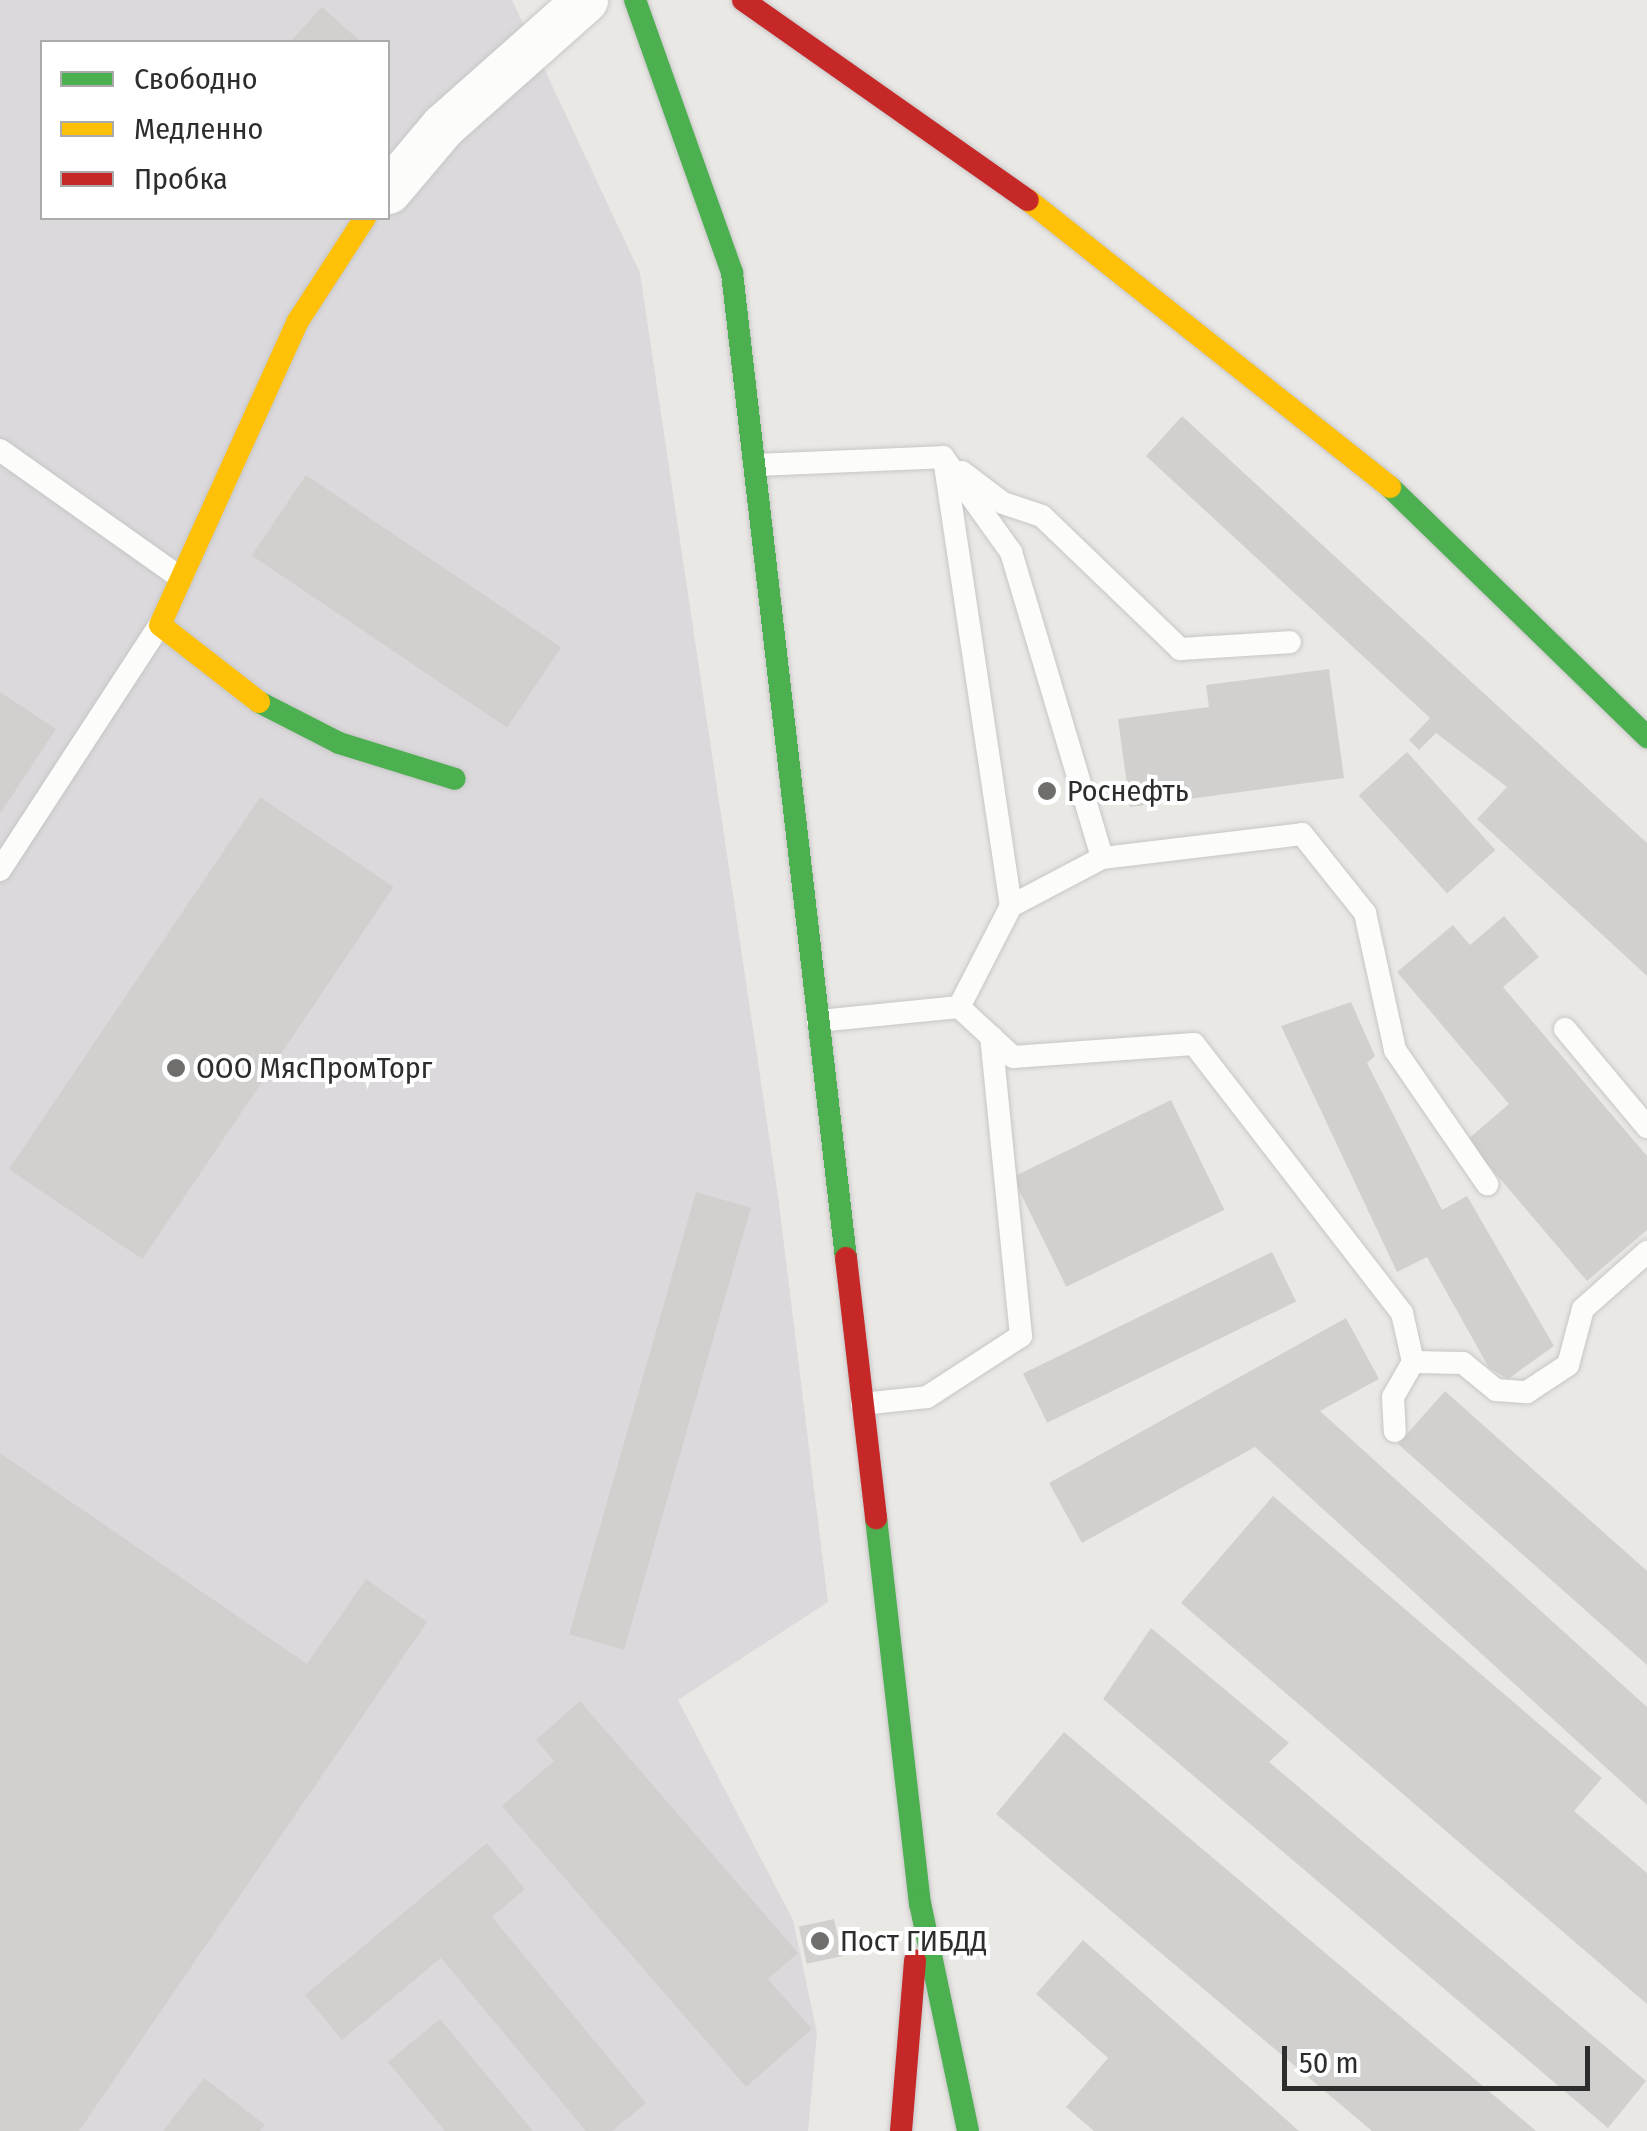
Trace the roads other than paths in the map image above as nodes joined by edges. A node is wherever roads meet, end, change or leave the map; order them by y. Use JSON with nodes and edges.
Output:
{"nodes":[{"id":1,"x":585,"y":0,"type":"edge"},
{"id":2,"x":635,"y":0,"type":"edge"},
{"id":3,"x":743,"y":0,"type":"edge"},
{"id":4,"x":390,"y":189,"type":"edge"},
{"id":5,"x":364,"y":220,"type":"edge"},
{"id":6,"x":0,"y":450,"type":"edge"},
{"id":7,"x":944,"y":457,"type":"junction"},
{"id":8,"x":755,"y":465,"type":"junction"},
{"id":9,"x":181,"y":578,"type":"junction"},
{"id":10,"x":160,"y":625,"type":"junction"},
{"id":11,"x":1290,"y":642,"type":"dead end"},
{"id":12,"x":1647,"y":738,"type":"edge"},
{"id":13,"x":456,"y":780,"type":"dead end"},
{"id":14,"x":1102,"y":858,"type":"junction"},
{"id":15,"x":0,"y":870,"type":"edge"},
{"id":16,"x":1011,"y":906,"type":"junction"},
{"id":17,"x":959,"y":1006,"type":"junction"},
{"id":18,"x":818,"y":1021,"type":"junction"},
{"id":19,"x":1566,"y":1029,"type":"dead end"},
{"id":20,"x":991,"y":1036,"type":"junction"},
{"id":21,"x":1647,"y":1127,"type":"edge"},
{"id":22,"x":1487,"y":1184,"type":"dead end"},
{"id":23,"x":1647,"y":1252,"type":"edge"},
{"id":24,"x":1413,"y":1362,"type":"junction"},
{"id":25,"x":862,"y":1404,"type":"junction"},
{"id":26,"x":1396,"y":1432,"type":"dead end"},
{"id":27,"x":920,"y":1904,"type":"junction"},
{"id":28,"x":902,"y":2131,"type":"edge"},
{"id":29,"x":968,"y":2131,"type":"edge"}],
"edges":[{"from":1,"to":4,"type":"street"},
{"from":2,"to":8,"type":"main road"},
{"from":3,"to":12,"type":"main road"},
{"from":5,"to":9,"type":"main road"},
{"from":6,"to":9,"type":"lane"},
{"from":7,"to":8,"type":"lane"},
{"from":7,"to":11,"type":"lane"},
{"from":7,"to":14,"type":"lane"},
{"from":7,"to":16,"type":"lane"},
{"from":8,"to":18,"type":"main road"},
{"from":9,"to":10,"type":"main road"},
{"from":10,"to":13,"type":"main road"},
{"from":10,"to":15,"type":"lane"},
{"from":14,"to":16,"type":"lane"},
{"from":14,"to":22,"type":"lane"},
{"from":16,"to":17,"type":"lane"},
{"from":17,"to":18,"type":"lane"},
{"from":17,"to":20,"type":"lane"},
{"from":18,"to":25,"type":"main road"},
{"from":19,"to":21,"type":"lane"},
{"from":20,"to":24,"type":"lane"},
{"from":20,"to":25,"type":"lane"},
{"from":23,"to":24,"type":"lane"},
{"from":24,"to":26,"type":"lane"},
{"from":25,"to":27,"type":"main road"},
{"from":27,"to":28,"type":"main road"},
{"from":27,"to":29,"type":"main road"}]}
